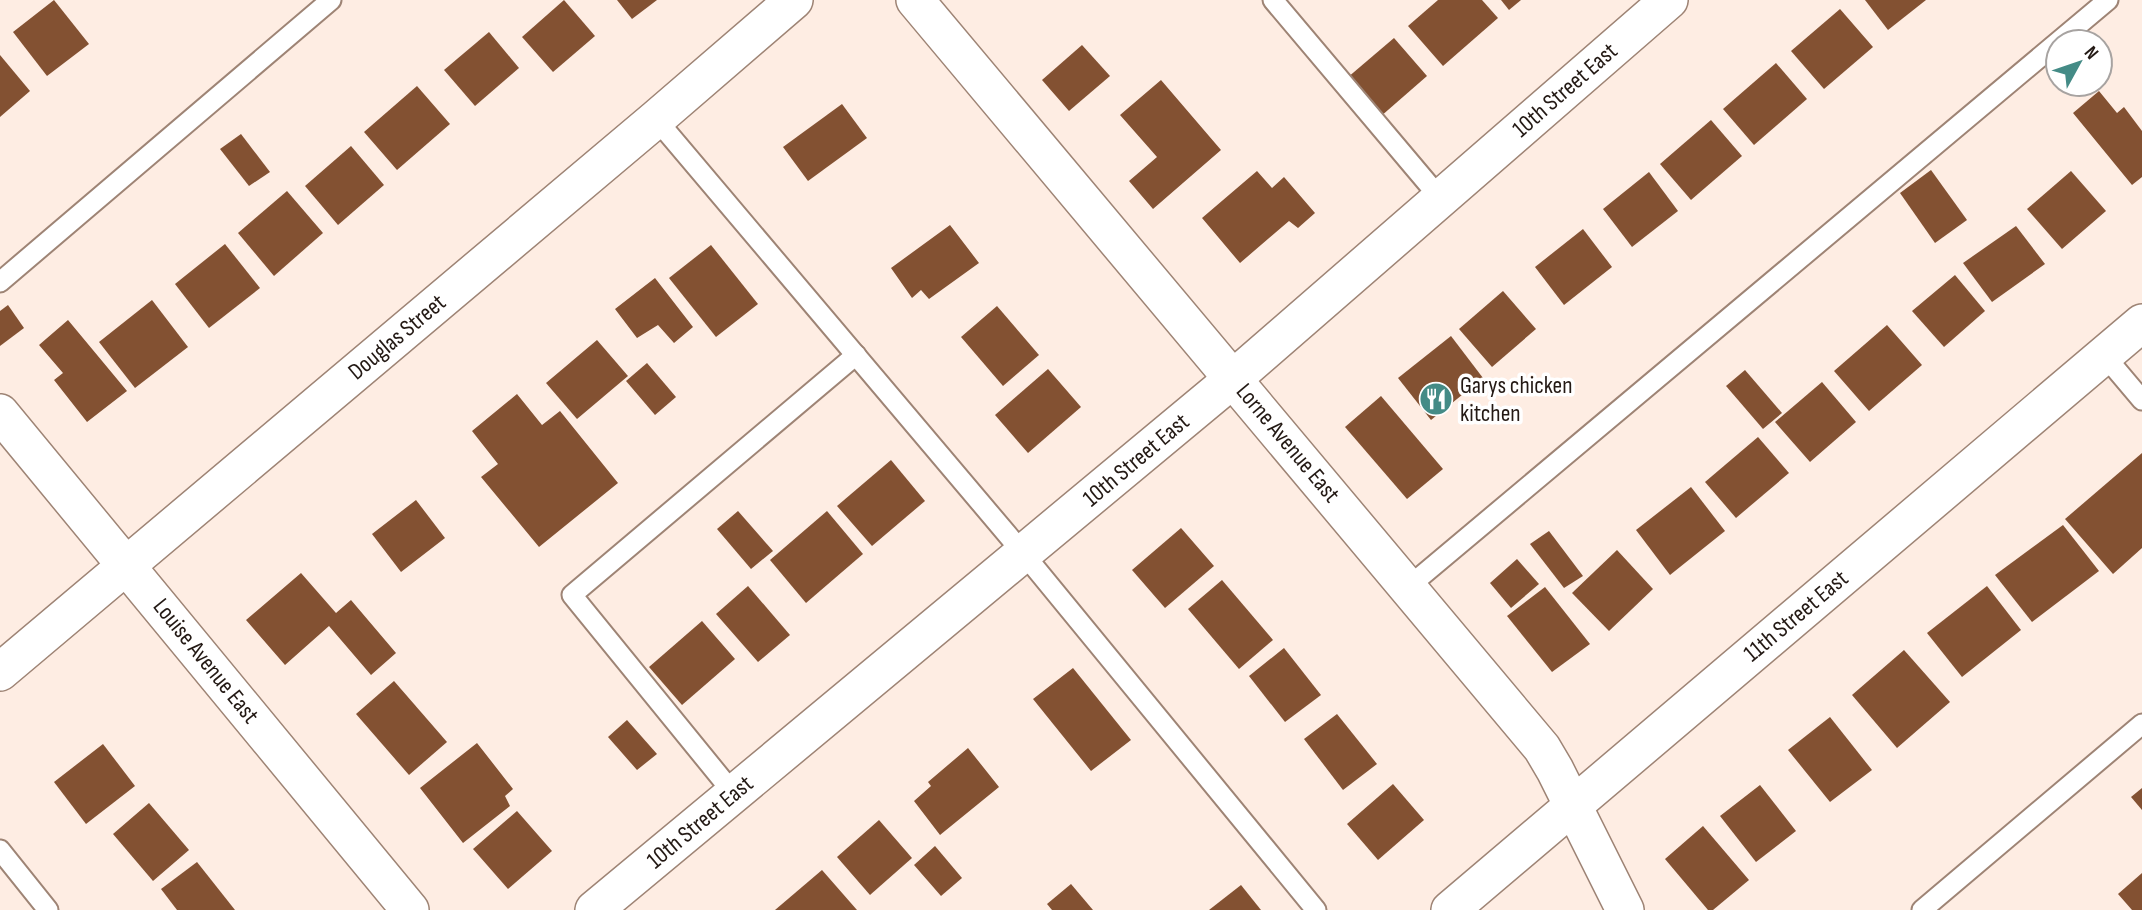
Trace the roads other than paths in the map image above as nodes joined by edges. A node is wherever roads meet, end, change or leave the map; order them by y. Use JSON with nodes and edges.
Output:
{"nodes":[{"id":1,"x":331,"y":0,"type":"edge"},
{"id":2,"x":794,"y":0,"type":"edge"},
{"id":3,"x":915,"y":0,"type":"edge"},
{"id":4,"x":1273,"y":0,"type":"edge"},
{"id":5,"x":1668,"y":0,"type":"edge"},
{"id":6,"x":2108,"y":0,"type":"edge"},
{"id":7,"x":656,"y":120,"type":"junction"},
{"id":8,"x":1440,"y":198,"type":"junction"},
{"id":9,"x":0,"y":282,"type":"edge"},
{"id":10,"x":2142,"y":323,"type":"edge"},
{"id":11,"x":856,"y":355,"type":"junction"},
{"id":12,"x":2104,"y":355,"type":"junction"},
{"id":13,"x":1234,"y":378,"type":"junction"},
{"id":14,"x":2142,"y":400,"type":"edge"},
{"id":15,"x":0,"y":413,"type":"edge"},
{"id":16,"x":1023,"y":553,"type":"junction"},
{"id":17,"x":126,"y":565,"type":"junction"},
{"id":18,"x":1407,"y":588,"type":"junction"},
{"id":19,"x":0,"y":672,"type":"edge"},
{"id":20,"x":2142,"y":724,"type":"edge"},
{"id":21,"x":734,"y":794,"type":"junction"},
{"id":22,"x":1573,"y":805,"type":"junction"},
{"id":23,"x":0,"y":850,"type":"edge"},
{"id":24,"x":48,"y":910,"type":"edge"},
{"id":25,"x":410,"y":910,"type":"edge"},
{"id":26,"x":594,"y":910,"type":"edge"},
{"id":27,"x":1316,"y":910,"type":"edge"},
{"id":28,"x":1450,"y":910,"type":"edge"},
{"id":29,"x":1625,"y":910,"type":"edge"},
{"id":30,"x":1922,"y":910,"type":"edge"}],
"edges":[{"from":1,"to":9,"type":"lane"},
{"from":2,"to":7,"type":"street","name":"Douglas Street"},
{"from":3,"to":13,"type":"street","name":"Lorne Avenue East"},
{"from":4,"to":8,"type":"lane"},
{"from":5,"to":8,"type":"street","name":"10th Street East"},
{"from":6,"to":18,"type":"lane"},
{"from":7,"to":11,"type":"lane"},
{"from":7,"to":17,"type":"street","name":"Douglas Street"},
{"from":8,"to":13,"type":"street","name":"10th Street East"},
{"from":10,"to":12,"type":"street","name":"11th Street East"},
{"from":11,"to":16,"type":"lane"},
{"from":11,"to":21,"type":"lane"},
{"from":12,"to":14,"type":"lane"},
{"from":12,"to":22,"type":"street","name":"11th Street East"},
{"from":13,"to":16,"type":"street","name":"10th Street East"},
{"from":13,"to":18,"type":"street","name":"Lorne Avenue East"},
{"from":15,"to":17,"type":"street","name":"Louise Avenue East"},
{"from":16,"to":21,"type":"street","name":"10th Street East"},
{"from":16,"to":27,"type":"lane"},
{"from":17,"to":19,"type":"street","name":"Douglas Street"},
{"from":17,"to":25,"type":"street","name":"Louise Avenue East"},
{"from":18,"to":22,"type":"street","name":"Lorne Avenue East"},
{"from":20,"to":30,"type":"lane"},
{"from":21,"to":26,"type":"street","name":"10th Street East"},
{"from":22,"to":28,"type":"street","name":"11th Street East"},
{"from":22,"to":29,"type":"street","name":"Lorne Avenue East"},
{"from":23,"to":24,"type":"lane"}]}
